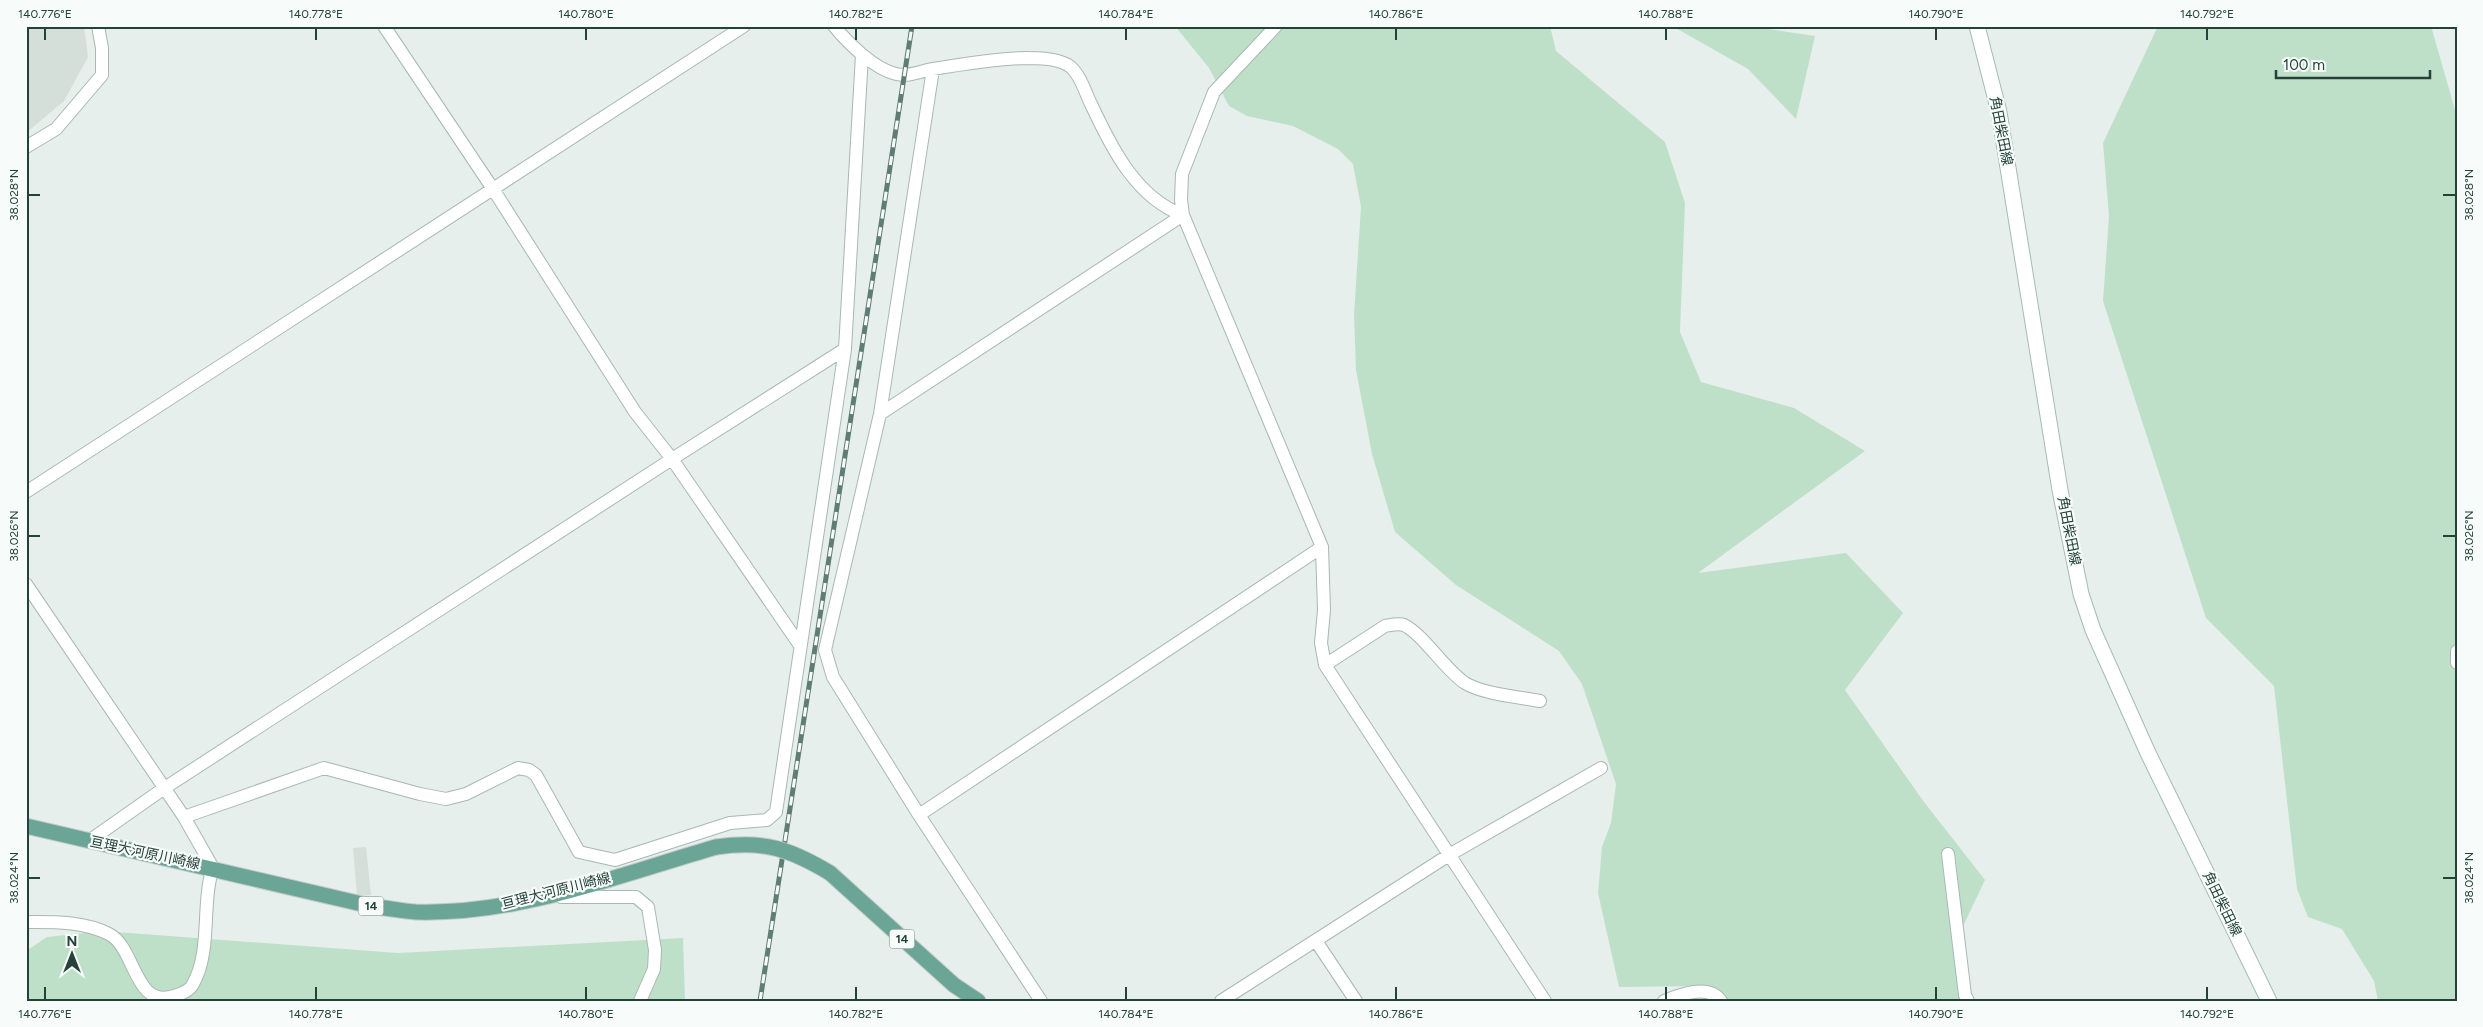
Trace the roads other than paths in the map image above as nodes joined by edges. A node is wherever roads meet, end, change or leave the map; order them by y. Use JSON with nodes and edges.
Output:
{"nodes":[{"id":1,"x":98,"y":26,"type":"edge"},
{"id":2,"x":384,"y":26,"type":"edge"},
{"id":3,"x":744,"y":26,"type":"edge"},
{"id":4,"x":834,"y":26,"type":"edge"},
{"id":5,"x":1276,"y":26,"type":"edge"},
{"id":6,"x":1977,"y":26,"type":"edge"},
{"id":7,"x":862,"y":55,"type":"junction"},
{"id":8,"x":933,"y":69,"type":"junction"},
{"id":9,"x":26,"y":148,"type":"edge"},
{"id":10,"x":493,"y":189,"type":"junction"},
{"id":11,"x":1183,"y":215,"type":"junction"},
{"id":12,"x":846,"y":349,"type":"junction"},
{"id":13,"x":880,"y":414,"type":"junction"},
{"id":14,"x":672,"y":459,"type":"junction"},
{"id":15,"x":26,"y":492,"type":"edge"},
{"id":16,"x":1322,"y":547,"type":"junction"},
{"id":17,"x":26,"y":584,"type":"edge"},
{"id":18,"x":799,"y":644,"type":"junction"},
{"id":19,"x":2457,"y":651,"type":"edge"},
{"id":20,"x":2457,"y":663,"type":"edge"},
{"id":21,"x":1325,"y":665,"type":"junction"},
{"id":22,"x":1540,"y":701,"type":"dead end"},
{"id":23,"x":1601,"y":768,"type":"dead end"},
{"id":24,"x":163,"y":789,"type":"junction"},
{"id":25,"x":919,"y":815,"type":"junction"},
{"id":26,"x":184,"y":817,"type":"junction"},
{"id":27,"x":26,"y":826,"type":"edge"},
{"id":28,"x":90,"y":841,"type":"junction"},
{"id":29,"x":1948,"y":854,"type":"dead end"},
{"id":30,"x":1449,"y":855,"type":"junction"},
{"id":31,"x":213,"y":868,"type":"junction"},
{"id":32,"x":538,"y":898,"type":"junction"},
{"id":33,"x":26,"y":922,"type":"edge"},
{"id":34,"x":1316,"y":941,"type":"junction"},
{"id":35,"x":640,"y":1001,"type":"edge"},
{"id":36,"x":978,"y":1001,"type":"edge"},
{"id":37,"x":1041,"y":1001,"type":"edge"},
{"id":38,"x":1221,"y":1001,"type":"edge"},
{"id":39,"x":1356,"y":1001,"type":"edge"},
{"id":40,"x":1545,"y":1001,"type":"edge"},
{"id":41,"x":1664,"y":1001,"type":"edge"},
{"id":42,"x":1721,"y":1001,"type":"edge"},
{"id":43,"x":1968,"y":1001,"type":"edge"},
{"id":44,"x":2269,"y":1001,"type":"edge"}],
"edges":[{"from":1,"to":9,"type":"street"},
{"from":2,"to":10,"type":"street"},
{"from":3,"to":10,"type":"street"},
{"from":4,"to":7,"type":"street"},
{"from":5,"to":11,"type":"street"},
{"from":6,"to":44,"type":"main road","name":"角田柴田線"},
{"from":7,"to":8,"type":"street"},
{"from":7,"to":12,"type":"street"},
{"from":8,"to":11,"type":"street"},
{"from":8,"to":13,"type":"street"},
{"from":10,"to":14,"type":"street"},
{"from":10,"to":15,"type":"street"},
{"from":11,"to":13,"type":"street"},
{"from":11,"to":16,"type":"street"},
{"from":12,"to":14,"type":"street"},
{"from":12,"to":18,"type":"street"},
{"from":13,"to":25,"type":"street"},
{"from":14,"to":18,"type":"street"},
{"from":14,"to":24,"type":"street"},
{"from":16,"to":21,"type":"street"},
{"from":16,"to":25,"type":"street"},
{"from":17,"to":24,"type":"street"},
{"from":18,"to":26,"type":"street"},
{"from":19,"to":20,"type":"street"},
{"from":21,"to":22,"type":"street"},
{"from":21,"to":30,"type":"street"},
{"from":23,"to":30,"type":"street"},
{"from":24,"to":26,"type":"street"},
{"from":24,"to":28,"type":"street"},
{"from":25,"to":37,"type":"street"},
{"from":26,"to":31,"type":"street"},
{"from":27,"to":28,"type":"main road","name":"亘理大河原川崎線","number":"14"},
{"from":28,"to":31,"type":"main road","name":"亘理大河原川崎線","number":"14"},
{"from":29,"to":43,"type":"street"},
{"from":30,"to":34,"type":"street"},
{"from":30,"to":40,"type":"street"},
{"from":31,"to":32,"type":"main road","name":"亘理大河原川崎線","number":"14"},
{"from":31,"to":33,"type":"street"},
{"from":32,"to":35,"type":"street"},
{"from":32,"to":36,"type":"main road","name":"亘理大河原川崎線","number":"14","bridge":true},
{"from":34,"to":38,"type":"street"},
{"from":34,"to":39,"type":"street"},
{"from":41,"to":42,"type":"street"}]}
